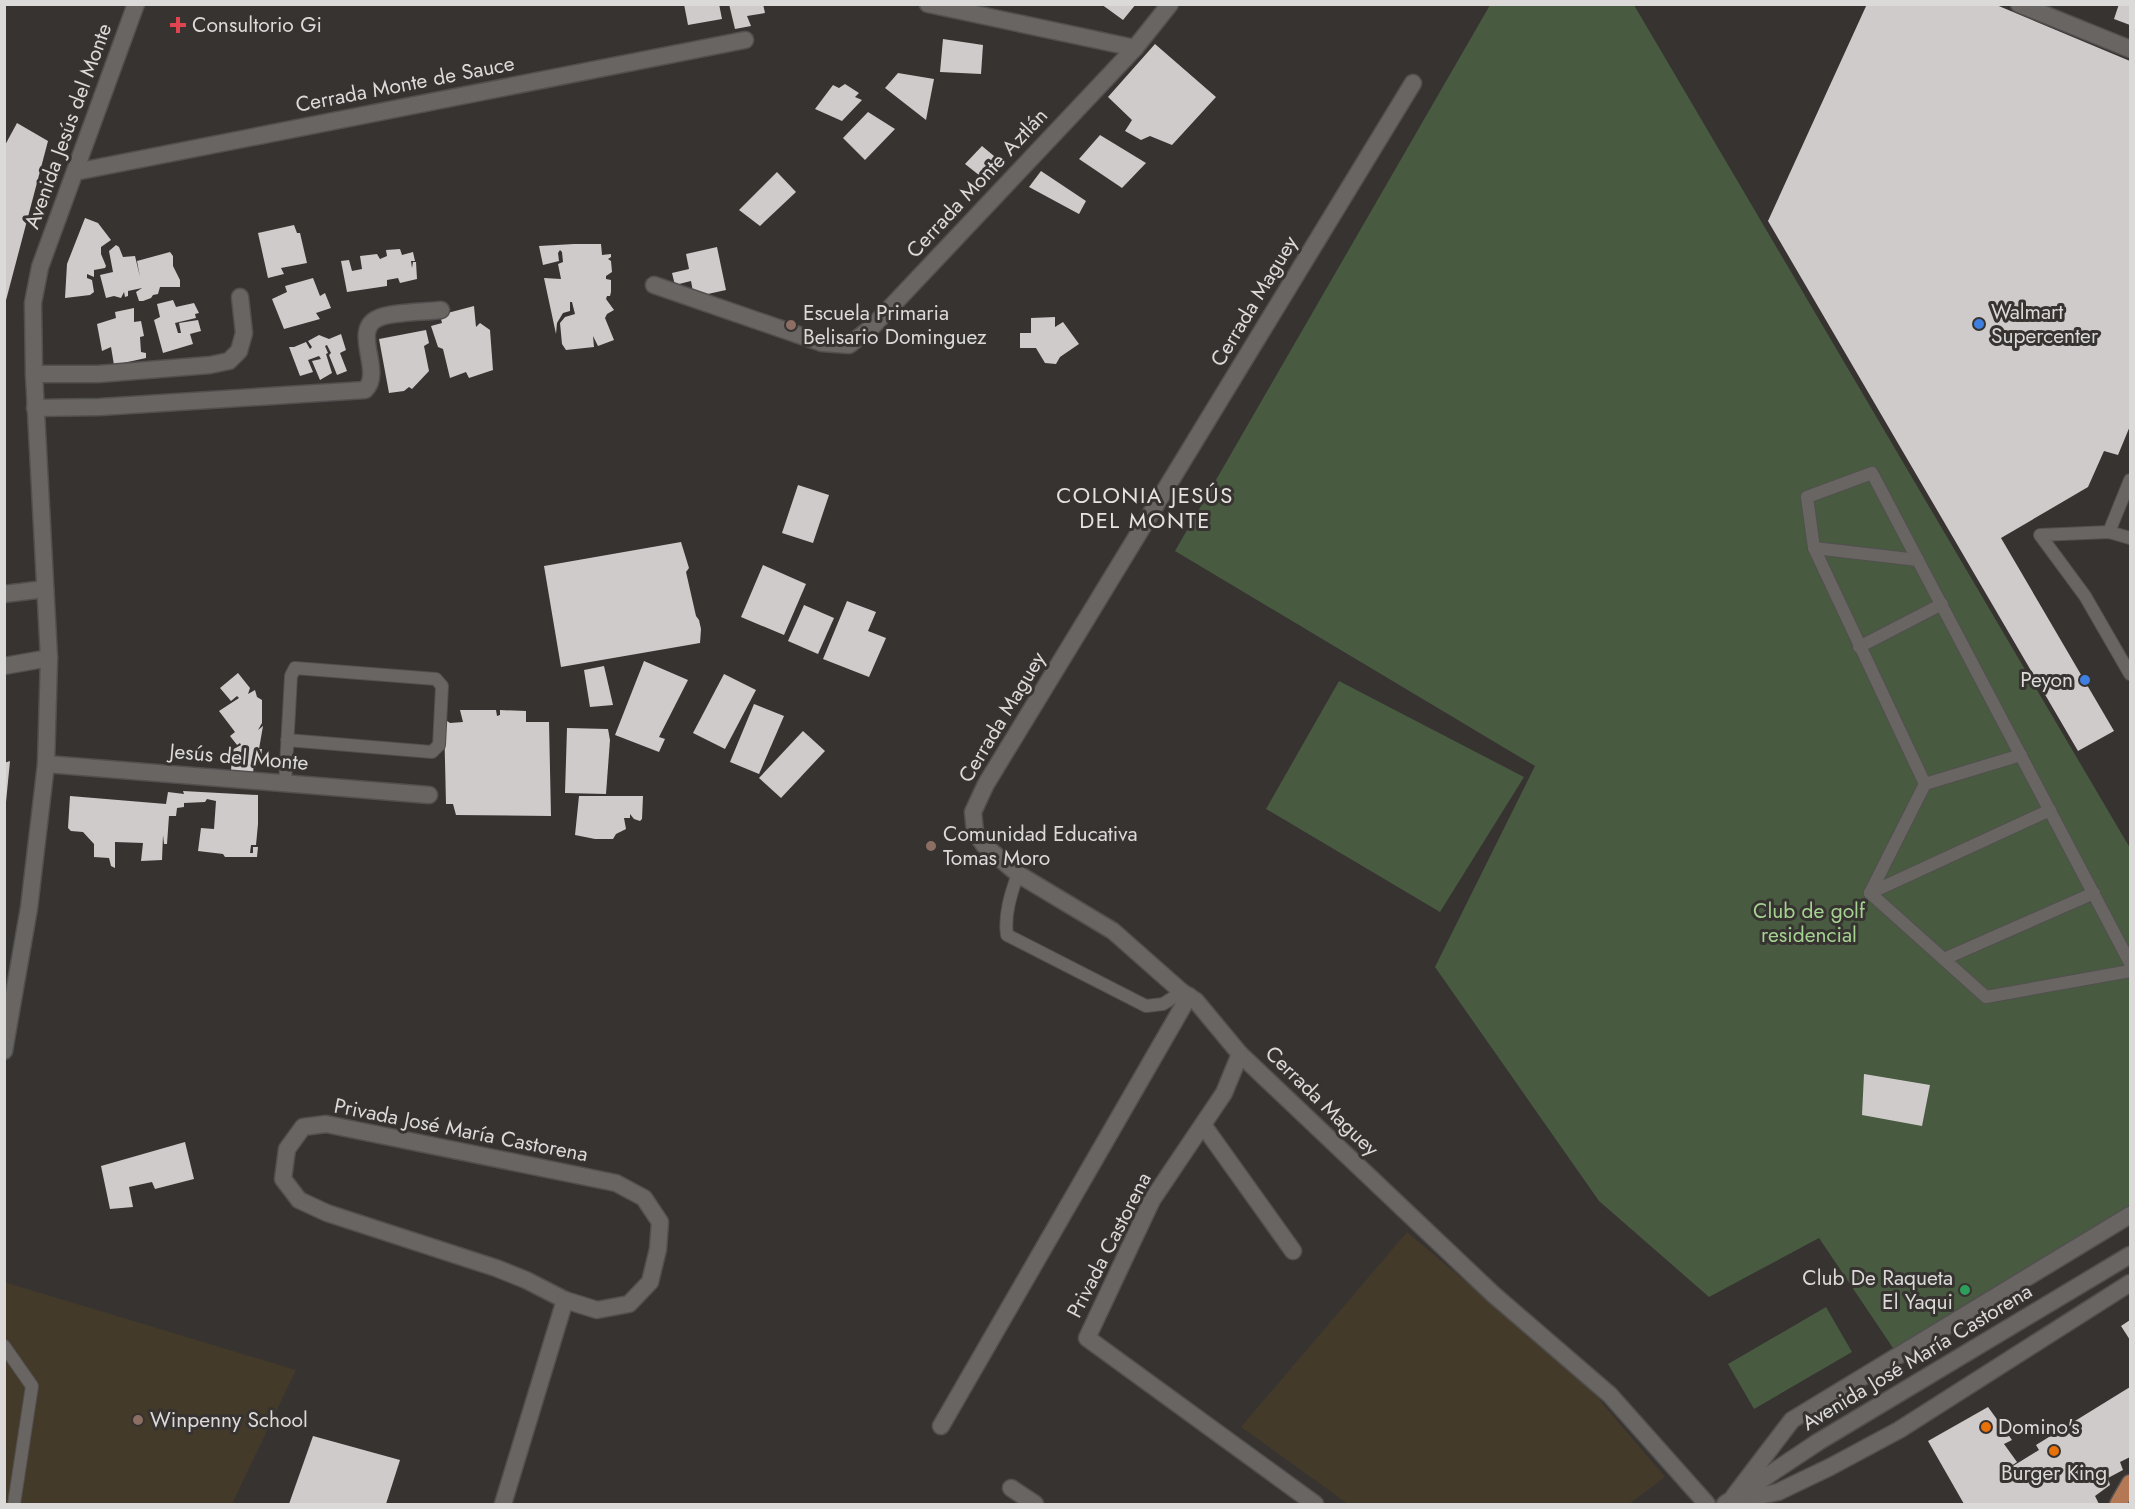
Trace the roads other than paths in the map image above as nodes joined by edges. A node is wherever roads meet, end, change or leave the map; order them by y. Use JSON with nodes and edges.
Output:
{"nodes":[{"id":1,"x":136,"y":4,"type":"edge"},
{"id":2,"x":928,"y":4,"type":"edge"},
{"id":3,"x":1170,"y":4,"type":"edge"},
{"id":4,"x":2019,"y":4,"type":"edge"},
{"id":5,"x":745,"y":40,"type":"dead end"},
{"id":6,"x":1135,"y":48,"type":"junction"},
{"id":7,"x":2130,"y":49,"type":"edge"},
{"id":8,"x":1413,"y":83,"type":"dead end"},
{"id":9,"x":75,"y":172,"type":"junction"},
{"id":10,"x":654,"y":285,"type":"dead end"},
{"id":11,"x":240,"y":297,"type":"dead end"},
{"id":12,"x":441,"y":310,"type":"dead end"},
{"id":13,"x":34,"y":374,"type":"junction"},
{"id":14,"x":35,"y":408,"type":"junction"},
{"id":15,"x":2130,"y":480,"type":"edge"},
{"id":16,"x":2109,"y":532,"type":"junction"},
{"id":17,"x":2130,"y":538,"type":"edge"},
{"id":18,"x":1814,"y":549,"type":"junction"},
{"id":19,"x":1918,"y":560,"type":"junction"},
{"id":20,"x":45,"y":589,"type":"junction"},
{"id":21,"x":4,"y":594,"type":"edge"},
{"id":22,"x":1942,"y":604,"type":"junction"},
{"id":23,"x":1859,"y":647,"type":"junction"},
{"id":24,"x":49,"y":658,"type":"junction"},
{"id":25,"x":4,"y":666,"type":"edge"},
{"id":26,"x":2130,"y":674,"type":"edge"},
{"id":27,"x":287,"y":740,"type":"junction"},
{"id":28,"x":2021,"y":754,"type":"junction"},
{"id":29,"x":46,"y":764,"type":"junction"},
{"id":30,"x":285,"y":784,"type":"junction"},
{"id":31,"x":1925,"y":784,"type":"junction"},
{"id":32,"x":429,"y":795,"type":"dead end"},
{"id":33,"x":2050,"y":810,"type":"junction"},
{"id":34,"x":1018,"y":874,"type":"junction"},
{"id":35,"x":1870,"y":893,"type":"junction"},
{"id":36,"x":2094,"y":893,"type":"junction"},
{"id":37,"x":1944,"y":959,"type":"junction"},
{"id":38,"x":2130,"y":963,"type":"edge"},
{"id":39,"x":2130,"y":971,"type":"edge"},
{"id":40,"x":1186,"y":994,"type":"junction"},
{"id":41,"x":4,"y":1051,"type":"edge"},
{"id":42,"x":1240,"y":1054,"type":"junction"},
{"id":43,"x":1203,"y":1125,"type":"junction"},
{"id":44,"x":2130,"y":1215,"type":"edge"},
{"id":45,"x":1293,"y":1251,"type":"dead end"},
{"id":46,"x":2130,"y":1255,"type":"edge"},
{"id":47,"x":2130,"y":1283,"type":"edge"},
{"id":48,"x":565,"y":1300,"type":"junction"},
{"id":49,"x":4,"y":1346,"type":"edge"},
{"id":50,"x":941,"y":1426,"type":"dead end"},
{"id":51,"x":2130,"y":1483,"type":"edge"},
{"id":52,"x":1011,"y":1488,"type":"dead end"},
{"id":53,"x":1728,"y":1503,"type":"edge"},
{"id":54,"x":14,"y":1504,"type":"edge"},
{"id":55,"x":503,"y":1504,"type":"edge"},
{"id":56,"x":1035,"y":1504,"type":"edge"},
{"id":57,"x":1315,"y":1504,"type":"edge"},
{"id":58,"x":1707,"y":1504,"type":"edge"},
{"id":59,"x":2118,"y":1504,"type":"edge"}],
"edges":[{"from":1,"to":9,"type":"street","name":"Avenida Jesús del Monte"},
{"from":2,"to":6,"type":"street"},
{"from":3,"to":6,"type":"street","name":"Cerrada Monte Aztlán"},
{"from":4,"to":7,"type":"street"},
{"from":5,"to":9,"type":"street","name":"Cerrada Monte de Sauce"},
{"from":6,"to":10,"type":"street","name":"Cerrada Monte Aztlán"},
{"from":8,"to":34,"type":"street","name":"Cerrada Maguey"},
{"from":9,"to":13,"type":"street","name":"Avenida Jesús del Monte"},
{"from":11,"to":13,"type":"street"},
{"from":12,"to":14,"type":"street"},
{"from":13,"to":14,"type":"street","name":"Avenida Jesús del Monte"},
{"from":14,"to":20,"type":"street","name":"Avenida Jesús del Monte"},
{"from":15,"to":16,"type":"lane"},
{"from":16,"to":17,"type":"lane"},
{"from":16,"to":26,"type":"lane"},
{"from":18,"to":19,"type":"lane"},
{"from":18,"to":19,"type":"lane"},
{"from":18,"to":23,"type":"lane"},
{"from":19,"to":22,"type":"lane"},
{"from":20,"to":21,"type":"street"},
{"from":20,"to":24,"type":"street","name":"Avenida Jesús del Monte"},
{"from":22,"to":23,"type":"lane"},
{"from":22,"to":28,"type":"lane"},
{"from":23,"to":31,"type":"lane"},
{"from":24,"to":25,"type":"street"},
{"from":24,"to":29,"type":"street","name":"Avenida Jesús del Monte"},
{"from":27,"to":27,"type":"lane"},
{"from":27,"to":30,"type":"lane"},
{"from":28,"to":31,"type":"lane"},
{"from":28,"to":33,"type":"lane"},
{"from":29,"to":30,"type":"street","name":"Jesús del Monte"},
{"from":29,"to":41,"type":"street","name":"Avenida Jesús del Monte"},
{"from":30,"to":32,"type":"street","name":"Jesús del Monte"},
{"from":31,"to":35,"type":"lane"},
{"from":33,"to":35,"type":"lane"},
{"from":33,"to":36,"type":"lane"},
{"from":34,"to":40,"type":"street","name":"Cerrada Maguey"},
{"from":34,"to":40,"type":"lane"},
{"from":35,"to":37,"type":"lane"},
{"from":36,"to":37,"type":"lane"},
{"from":36,"to":38,"type":"lane"},
{"from":37,"to":39,"type":"lane"},
{"from":40,"to":42,"type":"street","name":"Cerrada Maguey"},
{"from":40,"to":50,"type":"street"},
{"from":42,"to":43,"type":"street","name":"Privada Castorena"},
{"from":42,"to":58,"type":"street","name":"Cerrada Maguey"},
{"from":43,"to":45,"type":"street"},
{"from":43,"to":57,"type":"street","name":"Privada Castorena"},
{"from":44,"to":53,"type":"street","name":"Avenida José María Castorena"},
{"from":46,"to":53,"type":"street","name":"Avenida José María Castorena"},
{"from":47,"to":53,"type":"street"},
{"from":48,"to":48,"type":"street","name":"Privada José María Castorena"},
{"from":48,"to":55,"type":"street"},
{"from":49,"to":54,"type":"lane"},
{"from":51,"to":59,"type":"main road"},
{"from":52,"to":56,"type":"street"}]}
